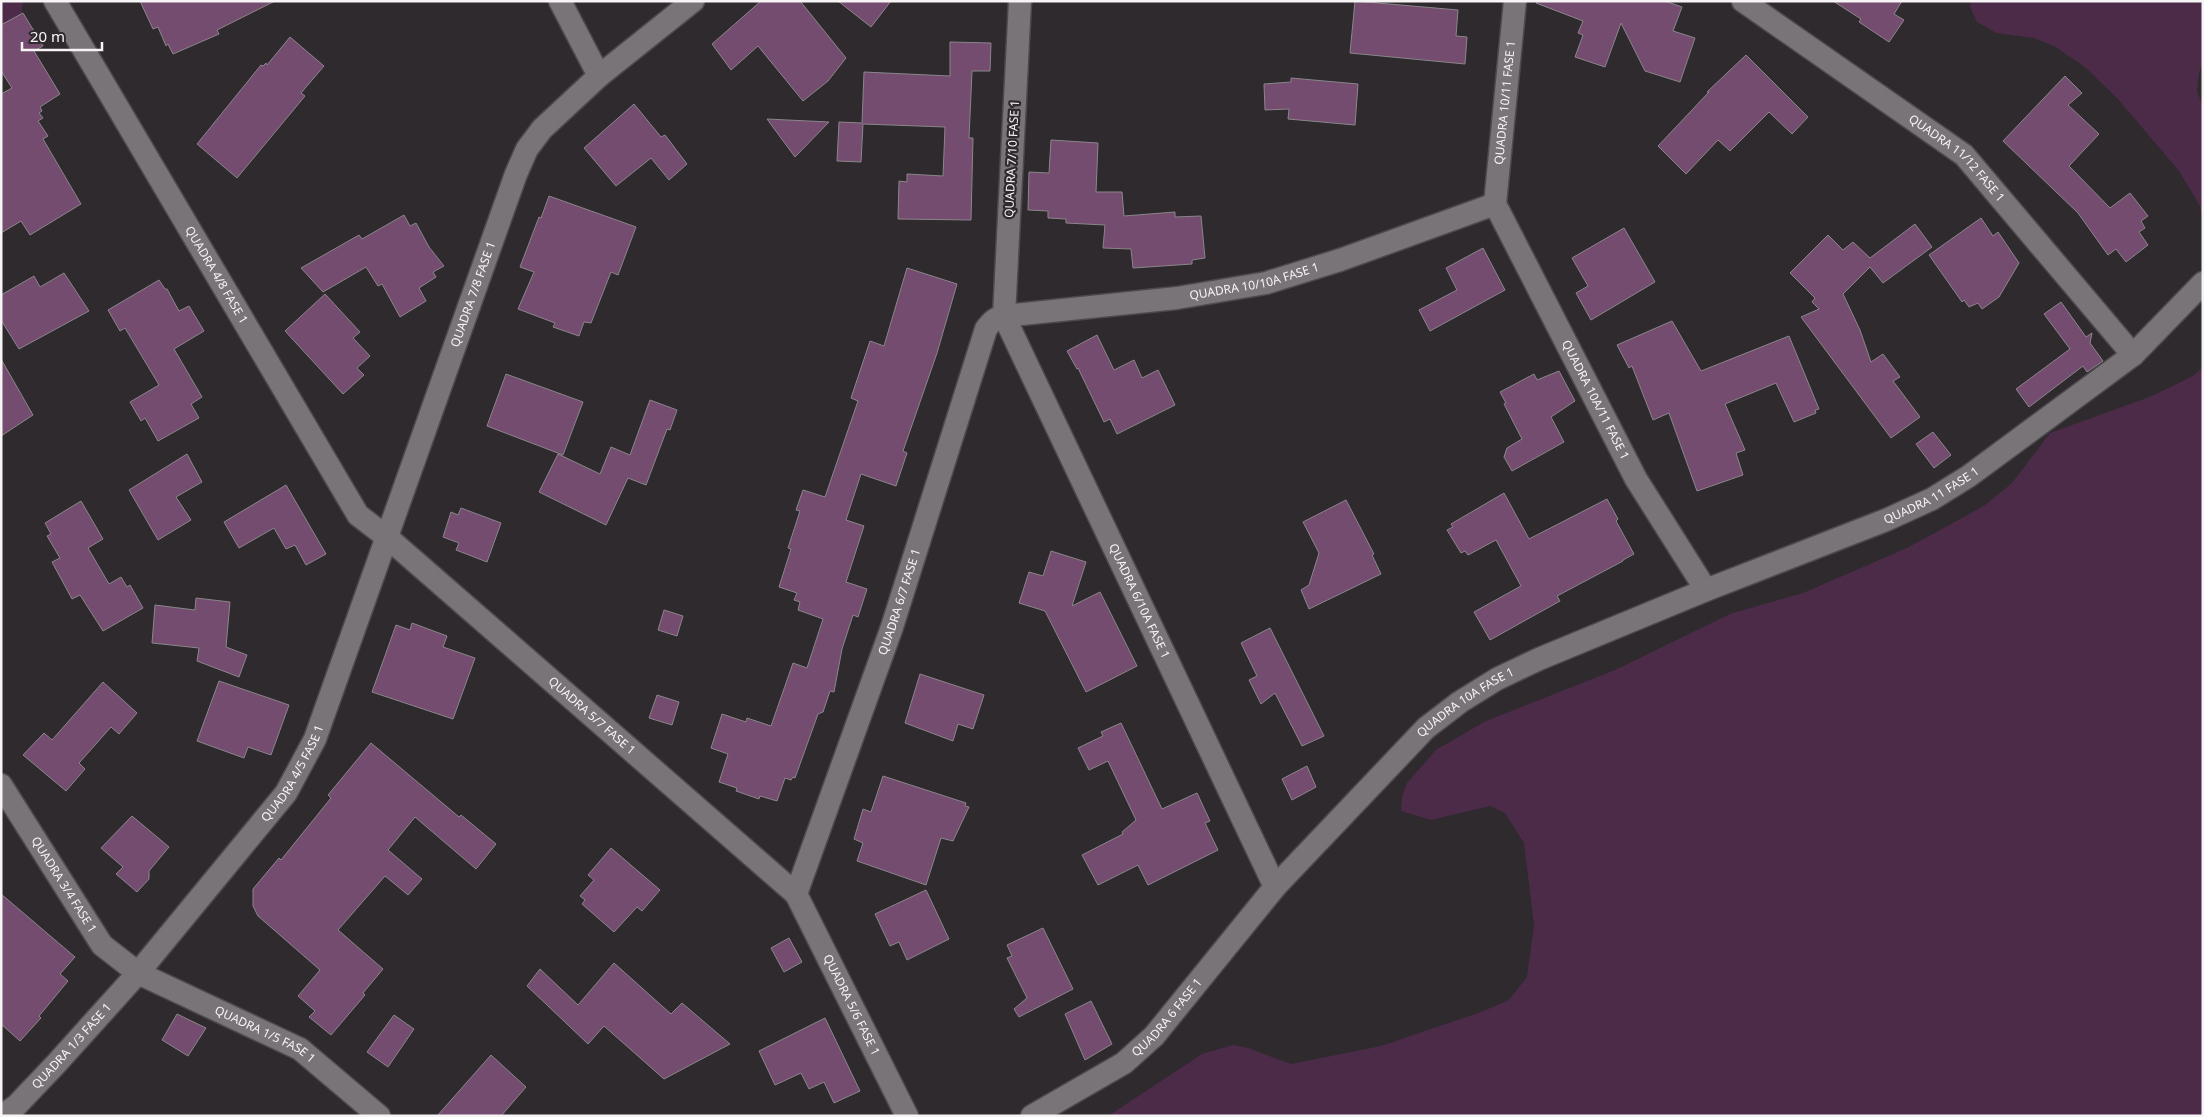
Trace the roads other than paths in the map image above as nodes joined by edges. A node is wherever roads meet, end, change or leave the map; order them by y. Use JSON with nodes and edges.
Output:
{"nodes":[{"id":1,"x":55,"y":1,"type":"edge"},
{"id":2,"x":560,"y":1,"type":"edge"},
{"id":3,"x":694,"y":1,"type":"edge"},
{"id":4,"x":1020,"y":1,"type":"edge"},
{"id":5,"x":1514,"y":1,"type":"edge"},
{"id":6,"x":1743,"y":1,"type":"edge"},
{"id":7,"x":599,"y":76,"type":"junction"},
{"id":8,"x":1496,"y":204,"type":"junction"},
{"id":9,"x":2203,"y":283,"type":"edge"},
{"id":10,"x":1004,"y":316,"type":"junction"},
{"id":11,"x":2132,"y":355,"type":"junction"},
{"id":12,"x":388,"y":538,"type":"junction"},
{"id":13,"x":1706,"y":590,"type":"junction"},
{"id":14,"x":1,"y":785,"type":"edge"},
{"id":15,"x":1275,"y":887,"type":"junction"},
{"id":16,"x":796,"y":894,"type":"junction"},
{"id":17,"x":138,"y":973,"type":"junction"},
{"id":18,"x":2,"y":1116,"type":"edge"},
{"id":19,"x":379,"y":1116,"type":"edge"},
{"id":20,"x":908,"y":1116,"type":"edge"},
{"id":21,"x":1032,"y":1116,"type":"edge"}],
"edges":[{"from":1,"to":12,"type":"street","name":"QUADRA 4/8 FASE 1"},
{"from":2,"to":7,"type":"street"},
{"from":3,"to":7,"type":"street","name":"QUADRA 7/8 FASE 1"},
{"from":4,"to":10,"type":"street","name":"QUADRA 7/10 FASE 1"},
{"from":5,"to":8,"type":"street","name":"QUADRA 10/11 FASE 1"},
{"from":6,"to":11,"type":"street","name":"QUADRA 11/12 FASE 1"},
{"from":7,"to":12,"type":"street","name":"QUADRA 7/8 FASE 1"},
{"from":8,"to":10,"type":"street","name":"QUADRA 10/10A FASE 1"},
{"from":8,"to":13,"type":"street","name":"QUADRA 10A/11 FASE 1"},
{"from":9,"to":11,"type":"street","name":"QUADRA 11 FASE 1"},
{"from":10,"to":15,"type":"street","name":"QUADRA 6/10A FASE 1"},
{"from":10,"to":16,"type":"street","name":"QUADRA 6/7 FASE 1"},
{"from":11,"to":13,"type":"street","name":"QUADRA 11 FASE 1"},
{"from":12,"to":16,"type":"street","name":"QUADRA 5/7 FASE 1"},
{"from":12,"to":17,"type":"street","name":"QUADRA 4/5 FASE 1"},
{"from":13,"to":15,"type":"street","name":"QUADRA 10A FASE 1"},
{"from":14,"to":17,"type":"street","name":"QUADRA 3/4 FASE 1"},
{"from":15,"to":21,"type":"street","name":"QUADRA 6 FASE 1"},
{"from":16,"to":20,"type":"street","name":"QUADRA 5/6 FASE 1"},
{"from":17,"to":18,"type":"street","name":"QUADRA 1/3 FASE 1"},
{"from":17,"to":19,"type":"street","name":"QUADRA 1/5 FASE 1"}]}
